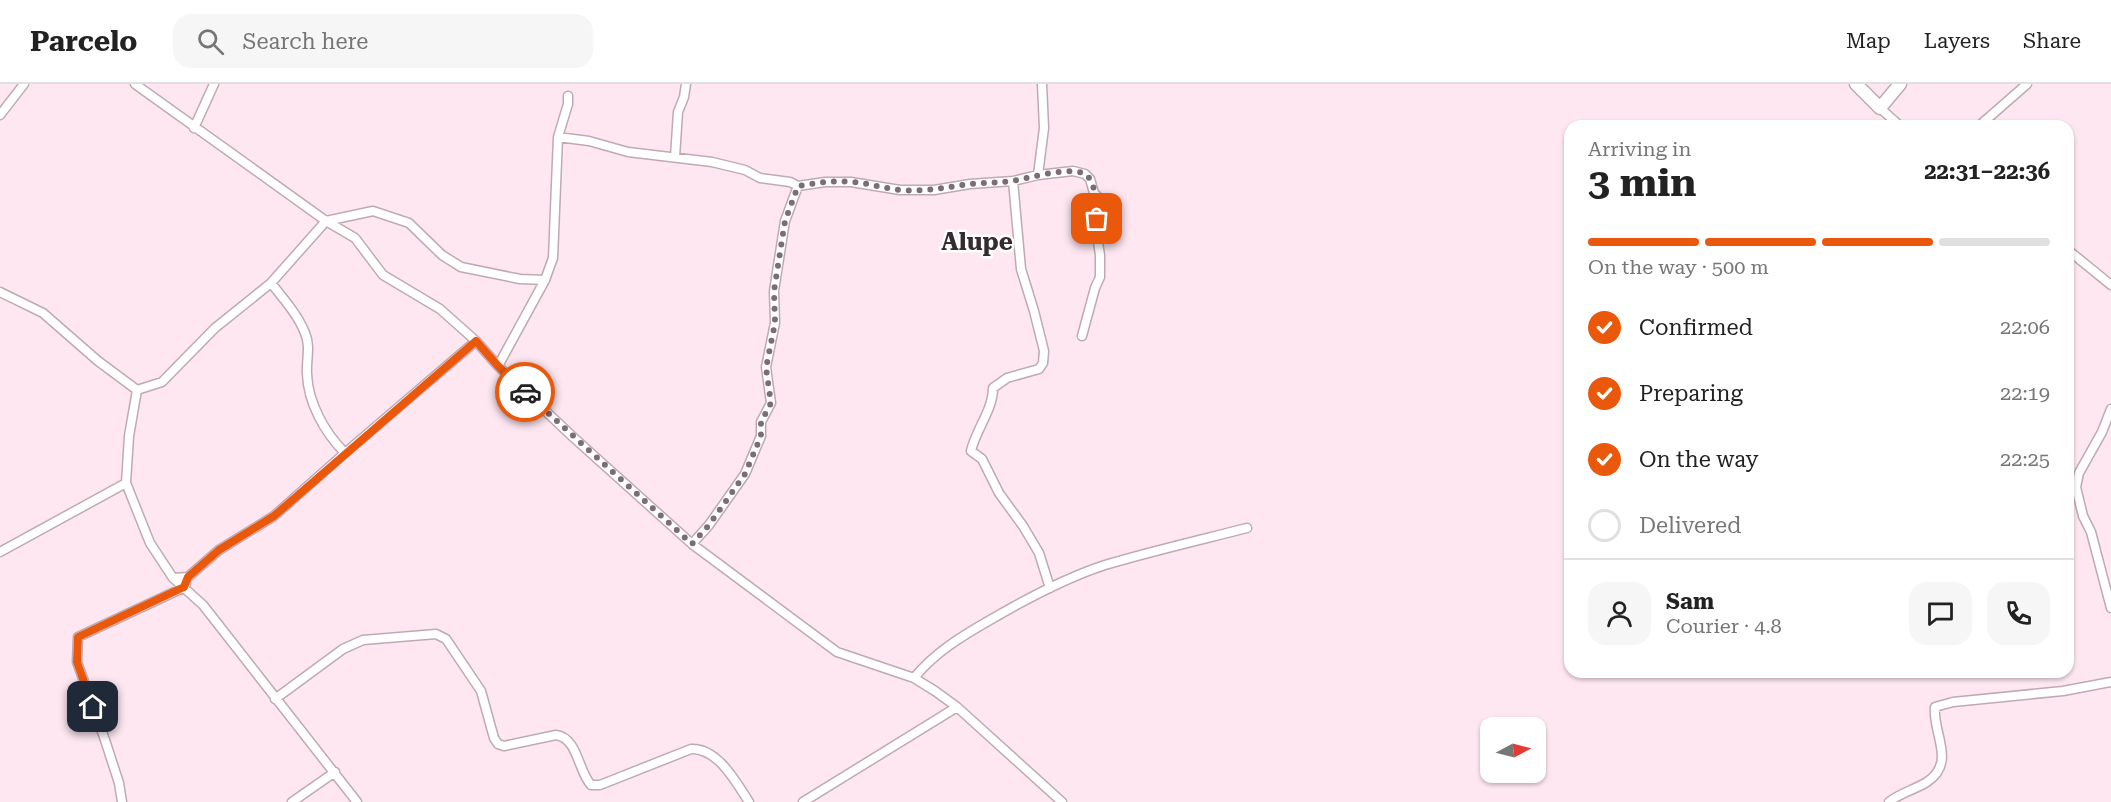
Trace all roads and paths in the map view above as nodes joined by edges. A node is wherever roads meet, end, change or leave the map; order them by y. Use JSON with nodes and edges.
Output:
{"nodes":[{"id":1,"x":24,"y":84,"type":"edge"},
{"id":2,"x":135,"y":84,"type":"edge"},
{"id":3,"x":214,"y":84,"type":"edge"},
{"id":4,"x":686,"y":84,"type":"edge"},
{"id":5,"x":1042,"y":84,"type":"edge"},
{"id":6,"x":1856,"y":84,"type":"edge"},
{"id":7,"x":1900,"y":84,"type":"edge"},
{"id":8,"x":2027,"y":84,"type":"edge"},
{"id":9,"x":568,"y":96,"type":"dead end"},
{"id":10,"x":1880,"y":108,"type":"junction"},
{"id":11,"x":0,"y":115,"type":"edge"},
{"id":12,"x":1893,"y":120,"type":"edge"},
{"id":13,"x":1986,"y":120,"type":"edge"},
{"id":14,"x":194,"y":128,"type":"junction"},
{"id":15,"x":558,"y":137,"type":"junction"},
{"id":16,"x":675,"y":157,"type":"junction"},
{"id":17,"x":1038,"y":176,"type":"junction"},
{"id":18,"x":1013,"y":181,"type":"junction"},
{"id":19,"x":798,"y":186,"type":"junction"},
{"id":20,"x":326,"y":221,"type":"junction"},
{"id":21,"x":2074,"y":255,"type":"edge"},
{"id":22,"x":545,"y":280,"type":"junction"},
{"id":23,"x":271,"y":283,"type":"junction"},
{"id":24,"x":2111,"y":285,"type":"edge"},
{"id":25,"x":0,"y":292,"type":"edge"},
{"id":26,"x":1082,"y":336,"type":"dead end"},
{"id":27,"x":476,"y":341,"type":"junction"},
{"id":28,"x":498,"y":366,"type":"junction"},
{"id":29,"x":137,"y":390,"type":"junction"},
{"id":30,"x":2111,"y":409,"type":"edge"},
{"id":31,"x":345,"y":453,"type":"junction"},
{"id":32,"x":126,"y":483,"type":"junction"},
{"id":33,"x":1247,"y":528,"type":"dead end"},
{"id":34,"x":692,"y":544,"type":"junction"},
{"id":35,"x":0,"y":552,"type":"edge"},
{"id":36,"x":188,"y":577,"type":"junction"},
{"id":37,"x":174,"y":578,"type":"junction"},
{"id":38,"x":184,"y":587,"type":"junction"},
{"id":39,"x":1050,"y":588,"type":"junction"},
{"id":40,"x":2111,"y":608,"type":"edge"},
{"id":41,"x":914,"y":678,"type":"junction"},
{"id":42,"x":2111,"y":682,"type":"edge"},
{"id":43,"x":275,"y":699,"type":"junction"},
{"id":44,"x":957,"y":707,"type":"junction"},
{"id":45,"x":335,"y":772,"type":"junction"},
{"id":46,"x":122,"y":802,"type":"edge"},
{"id":47,"x":292,"y":802,"type":"edge"},
{"id":48,"x":357,"y":802,"type":"edge"},
{"id":49,"x":749,"y":802,"type":"edge"},
{"id":50,"x":803,"y":802,"type":"edge"},
{"id":51,"x":1062,"y":802,"type":"edge"},
{"id":52,"x":1889,"y":802,"type":"edge"}],
"edges":[{"from":1,"to":11,"type":"street"},
{"from":2,"to":14,"type":"street"},
{"from":3,"to":14,"type":"street"},
{"from":4,"to":16,"type":"street"},
{"from":5,"to":17,"type":"street"},
{"from":6,"to":10,"type":"street"},
{"from":7,"to":10,"type":"street"},
{"from":8,"to":13,"type":"street"},
{"from":9,"to":15,"type":"street"},
{"from":10,"to":12,"type":"street"},
{"from":14,"to":20,"type":"street"},
{"from":15,"to":16,"type":"street"},
{"from":15,"to":22,"type":"street"},
{"from":16,"to":19,"type":"street"},
{"from":17,"to":18,"type":"street"},
{"from":17,"to":26,"type":"street"},
{"from":18,"to":19,"type":"street"},
{"from":18,"to":39,"type":"street"},
{"from":19,"to":34,"type":"street"},
{"from":20,"to":22,"type":"street"},
{"from":20,"to":23,"type":"street"},
{"from":20,"to":27,"type":"street"},
{"from":21,"to":24,"type":"street"},
{"from":22,"to":28,"type":"street"},
{"from":23,"to":29,"type":"street"},
{"from":23,"to":31,"type":"street"},
{"from":25,"to":29,"type":"street"},
{"from":27,"to":28,"type":"street"},
{"from":27,"to":31,"type":"street"},
{"from":28,"to":34,"type":"street"},
{"from":29,"to":32,"type":"street"},
{"from":30,"to":40,"type":"street"},
{"from":31,"to":36,"type":"street"},
{"from":32,"to":35,"type":"street"},
{"from":32,"to":37,"type":"street"},
{"from":33,"to":39,"type":"street"},
{"from":34,"to":41,"type":"street"},
{"from":36,"to":37,"type":"street"},
{"from":36,"to":38,"type":"street"},
{"from":37,"to":38,"type":"street"},
{"from":38,"to":43,"type":"street"},
{"from":38,"to":46,"type":"street"},
{"from":39,"to":41,"type":"street"},
{"from":41,"to":44,"type":"street"},
{"from":42,"to":52,"type":"street"},
{"from":43,"to":45,"type":"street"},
{"from":43,"to":49,"type":"street"},
{"from":44,"to":50,"type":"street"},
{"from":44,"to":51,"type":"street"},
{"from":45,"to":47,"type":"street"},
{"from":45,"to":48,"type":"street"}]}
